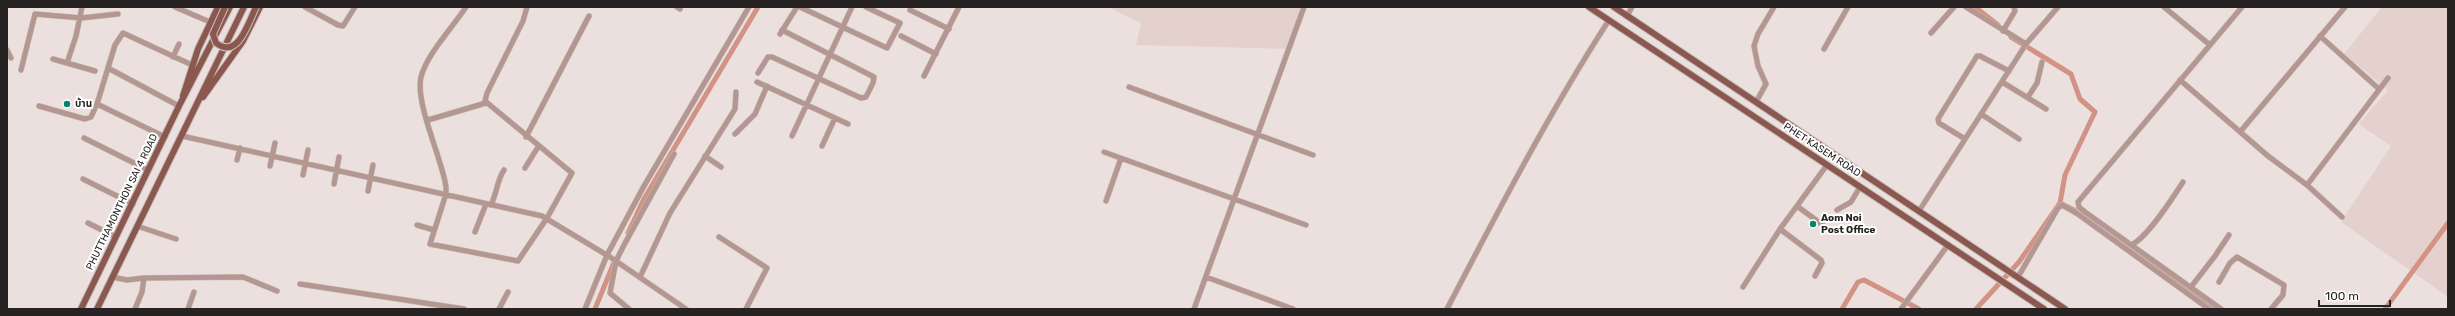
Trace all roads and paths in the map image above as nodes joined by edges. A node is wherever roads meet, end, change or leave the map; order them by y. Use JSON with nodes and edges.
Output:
{"nodes":[{"id":1,"x":82,"y":7,"type":"edge"},
{"id":2,"x":175,"y":7,"type":"edge"},
{"id":3,"x":218,"y":7,"type":"edge"},
{"id":4,"x":225,"y":7,"type":"edge"},
{"id":5,"x":230,"y":7,"type":"edge"},
{"id":6,"x":244,"y":7,"type":"edge"},
{"id":7,"x":256,"y":7,"type":"edge"},
{"id":8,"x":260,"y":7,"type":"edge"},
{"id":9,"x":305,"y":7,"type":"edge"},
{"id":10,"x":355,"y":7,"type":"edge"},
{"id":11,"x":466,"y":7,"type":"edge"},
{"id":12,"x":527,"y":7,"type":"edge"},
{"id":13,"x":749,"y":7,"type":"edge"},
{"id":14,"x":798,"y":7,"type":"edge"},
{"id":15,"x":852,"y":7,"type":"edge"},
{"id":16,"x":866,"y":7,"type":"edge"},
{"id":17,"x":959,"y":7,"type":"edge"},
{"id":18,"x":1304,"y":7,"type":"edge"},
{"id":19,"x":1589,"y":7,"type":"edge"},
{"id":20,"x":1614,"y":7,"type":"edge"},
{"id":21,"x":1632,"y":7,"type":"edge"},
{"id":22,"x":1774,"y":7,"type":"edge"},
{"id":23,"x":1848,"y":7,"type":"edge"},
{"id":24,"x":1954,"y":7,"type":"edge"},
{"id":25,"x":1966,"y":7,"type":"edge"},
{"id":26,"x":2014,"y":7,"type":"edge"},
{"id":27,"x":2058,"y":7,"type":"edge"},
{"id":28,"x":2164,"y":7,"type":"edge"},
{"id":29,"x":2242,"y":7,"type":"edge"},
{"id":30,"x":2345,"y":7,"type":"edge"},
{"id":31,"x":910,"y":10,"type":"dead end"},
{"id":32,"x":118,"y":14,"type":"dead end"},
{"id":33,"x":589,"y":16,"type":"dead end"},
{"id":34,"x":1627,"y":16,"type":"junction"},
{"id":35,"x":81,"y":18,"type":"junction"},
{"id":36,"x":1609,"y":20,"type":"junction"},
{"id":37,"x":210,"y":22,"type":"junction"},
{"id":38,"x":842,"y":27,"type":"junction"},
{"id":39,"x":949,"y":29,"type":"junction"},
{"id":40,"x":2003,"y":31,"type":"junction"},
{"id":41,"x":1931,"y":33,"type":"dead end"},
{"id":42,"x":901,"y":36,"type":"dead end"},
{"id":43,"x":2320,"y":36,"type":"junction"},
{"id":44,"x":179,"y":44,"type":"dead end"},
{"id":45,"x":2210,"y":45,"type":"junction"},
{"id":46,"x":2025,"y":46,"type":"junction"},
{"id":47,"x":1824,"y":48,"type":"dead end"},
{"id":48,"x":7,"y":50,"type":"edge"},
{"id":49,"x":830,"y":54,"type":"junction"},
{"id":50,"x":936,"y":54,"type":"junction"},
{"id":51,"x":173,"y":57,"type":"junction"},
{"id":52,"x":11,"y":58,"type":"dead end"},
{"id":53,"x":54,"y":59,"type":"dead end"},
{"id":54,"x":2042,"y":62,"type":"dead end"},
{"id":55,"x":67,"y":63,"type":"junction"},
{"id":56,"x":192,"y":65,"type":"junction"},
{"id":57,"x":108,"y":68,"type":"junction"},
{"id":58,"x":22,"y":70,"type":"dead end"},
{"id":59,"x":95,"y":71,"type":"dead end"},
{"id":60,"x":2009,"y":71,"type":"junction"},
{"id":61,"x":758,"y":73,"type":"dead end"},
{"id":62,"x":924,"y":76,"type":"dead end"},
{"id":63,"x":819,"y":78,"type":"junction"},
{"id":64,"x":2388,"y":78,"type":"dead end"},
{"id":65,"x":2180,"y":80,"type":"junction"},
{"id":66,"x":757,"y":82,"type":"dead end"},
{"id":67,"x":2002,"y":82,"type":"junction"},
{"id":68,"x":767,"y":86,"type":"junction"},
{"id":69,"x":1129,"y":87,"type":"dead end"},
{"id":70,"x":2379,"y":90,"type":"junction"},
{"id":71,"x":736,"y":92,"type":"dead end"},
{"id":72,"x":2028,"y":97,"type":"junction"},
{"id":73,"x":1756,"y":102,"type":"junction"},
{"id":74,"x":486,"y":103,"type":"junction"},
{"id":75,"x":97,"y":104,"type":"junction"},
{"id":76,"x":180,"y":104,"type":"junction"},
{"id":77,"x":197,"y":104,"type":"junction"},
{"id":78,"x":806,"y":104,"type":"junction"},
{"id":79,"x":38,"y":106,"type":"dead end"},
{"id":80,"x":2046,"y":109,"type":"dead end"},
{"id":81,"x":1981,"y":114,"type":"junction"},
{"id":82,"x":834,"y":118,"type":"junction"},
{"id":83,"x":428,"y":120,"type":"junction"},
{"id":84,"x":848,"y":124,"type":"dead end"},
{"id":85,"x":2240,"y":132,"type":"junction"},
{"id":86,"x":1259,"y":133,"type":"junction"},
{"id":87,"x":735,"y":134,"type":"dead end"},
{"id":88,"x":182,"y":136,"type":"junction"},
{"id":89,"x":792,"y":136,"type":"dead end"},
{"id":90,"x":165,"y":137,"type":"junction"},
{"id":91,"x":526,"y":137,"type":"junction"},
{"id":92,"x":84,"y":138,"type":"dead end"},
{"id":93,"x":1965,"y":139,"type":"junction"},
{"id":94,"x":2019,"y":139,"type":"dead end"},
{"id":95,"x":275,"y":143,"type":"dead end"},
{"id":96,"x":822,"y":146,"type":"dead end"},
{"id":97,"x":538,"y":147,"type":"junction"},
{"id":98,"x":240,"y":148,"type":"junction"},
{"id":99,"x":308,"y":150,"type":"dead end"},
{"id":100,"x":1104,"y":152,"type":"dead end"},
{"id":101,"x":674,"y":154,"type":"dead end"},
{"id":102,"x":1313,"y":155,"type":"dead end"},
{"id":103,"x":272,"y":156,"type":"junction"},
{"id":104,"x":704,"y":156,"type":"junction"},
{"id":105,"x":339,"y":157,"type":"dead end"},
{"id":106,"x":1121,"y":158,"type":"junction"},
{"id":107,"x":237,"y":160,"type":"dead end"},
{"id":108,"x":305,"y":163,"type":"junction"},
{"id":109,"x":372,"y":165,"type":"dead end"},
{"id":110,"x":1827,"y":165,"type":"junction"},
{"id":111,"x":270,"y":166,"type":"dead end"},
{"id":112,"x":721,"y":167,"type":"dead end"},
{"id":113,"x":525,"y":168,"type":"dead end"},
{"id":114,"x":148,"y":170,"type":"junction"},
{"id":115,"x":337,"y":170,"type":"junction"},
{"id":116,"x":504,"y":170,"type":"dead end"},
{"id":117,"x":302,"y":176,"type":"dead end"},
{"id":118,"x":370,"y":177,"type":"junction"},
{"id":119,"x":83,"y":179,"type":"dead end"},
{"id":120,"x":2183,"y":182,"type":"dead end"},
{"id":121,"x":334,"y":184,"type":"dead end"},
{"id":122,"x":2307,"y":185,"type":"junction"},
{"id":123,"x":1860,"y":187,"type":"junction"},
{"id":124,"x":368,"y":191,"type":"dead end"},
{"id":125,"x":446,"y":194,"type":"junction"},
{"id":126,"x":1235,"y":199,"type":"junction"},
{"id":127,"x":1106,"y":202,"type":"dead end"},
{"id":128,"x":132,"y":204,"type":"junction"},
{"id":129,"x":489,"y":204,"type":"junction"},
{"id":130,"x":1797,"y":206,"type":"junction"},
{"id":131,"x":1837,"y":210,"type":"dead end"},
{"id":132,"x":1919,"y":211,"type":"junction"},
{"id":133,"x":2085,"y":212,"type":"junction"},
{"id":134,"x":2076,"y":213,"type":"junction"},
{"id":135,"x":2342,"y":217,"type":"dead end"},
{"id":136,"x":547,"y":218,"type":"junction"},
{"id":137,"x":88,"y":223,"type":"dead end"},
{"id":138,"x":1306,"y":225,"type":"dead end"},
{"id":139,"x":137,"y":226,"type":"junction"},
{"id":140,"x":417,"y":226,"type":"dead end"},
{"id":141,"x":1828,"y":229,"type":"dead end"},
{"id":142,"x":434,"y":230,"type":"junction"},
{"id":143,"x":1780,"y":230,"type":"junction"},
{"id":144,"x":475,"y":232,"type":"dead end"},
{"id":145,"x":2229,"y":235,"type":"dead end"},
{"id":146,"x":719,"y":236,"type":"dead end"},
{"id":147,"x":116,"y":237,"type":"junction"},
{"id":148,"x":176,"y":239,"type":"dead end"},
{"id":149,"x":2133,"y":244,"type":"junction"},
{"id":150,"x":1948,"y":245,"type":"junction"},
{"id":151,"x":608,"y":256,"type":"junction"},
{"id":152,"x":616,"y":261,"type":"junction"},
{"id":153,"x":2013,"y":273,"type":"junction"},
{"id":154,"x":1815,"y":276,"type":"dead end"},
{"id":155,"x":112,"y":277,"type":"junction"},
{"id":156,"x":640,"y":277,"type":"junction"},
{"id":157,"x":1206,"y":277,"type":"junction"},
{"id":158,"x":144,"y":278,"type":"junction"},
{"id":159,"x":2219,"y":282,"type":"dead end"},
{"id":160,"x":300,"y":284,"type":"dead end"},
{"id":161,"x":1743,"y":287,"type":"dead end"},
{"id":162,"x":2191,"y":287,"type":"junction"},
{"id":163,"x":277,"y":291,"type":"dead end"},
{"id":164,"x":194,"y":292,"type":"dead end"},
{"id":165,"x":508,"y":292,"type":"dead end"},
{"id":166,"x":431,"y":307,"type":"edge"},
{"id":167,"x":81,"y":309,"type":"edge"},
{"id":168,"x":97,"y":309,"type":"edge"},
{"id":169,"x":135,"y":309,"type":"edge"},
{"id":170,"x":188,"y":309,"type":"edge"},
{"id":171,"x":464,"y":309,"type":"edge"},
{"id":172,"x":499,"y":309,"type":"edge"},
{"id":173,"x":585,"y":309,"type":"edge"},
{"id":174,"x":629,"y":309,"type":"edge"},
{"id":175,"x":686,"y":309,"type":"edge"},
{"id":176,"x":746,"y":309,"type":"edge"},
{"id":177,"x":1194,"y":309,"type":"edge"},
{"id":178,"x":1294,"y":309,"type":"edge"},
{"id":179,"x":1447,"y":309,"type":"edge"},
{"id":180,"x":1901,"y":309,"type":"edge"},
{"id":181,"x":2044,"y":309,"type":"edge"},
{"id":182,"x":2065,"y":309,"type":"edge"},
{"id":183,"x":2209,"y":309,"type":"edge"},
{"id":184,"x":2221,"y":309,"type":"edge"},
{"id":185,"x":2271,"y":309,"type":"edge"}],
"edges":[{"from":1,"to":35,"type":"street"},
{"from":2,"to":37,"type":"street"},
{"from":3,"to":37,"type":"main road","name":"PHUTTHAMONTHON SAI 4 ROAD"},
{"from":4,"to":7,"type":"main road","bridge":true},
{"from":5,"to":76,"type":"main road","name":"PHUTTHAMONTHON SAI 4 ROAD"},
{"from":6,"to":77,"type":"main road"},
{"from":8,"to":77,"type":"main road"},
{"from":9,"to":10,"type":"street"},
{"from":11,"to":83,"type":"street"},
{"from":12,"to":74,"type":"street"},
{"from":13,"to":151,"type":"street"},
{"from":14,"to":38,"type":"street"},
{"from":14,"to":49,"type":"street"},
{"from":15,"to":38,"type":"street"},
{"from":16,"to":38,"type":"street"},
{"from":17,"to":39,"type":"street"},
{"from":18,"to":86,"type":"street"},
{"from":19,"to":36,"type":"main road","name":"PHET KASEM ROAD"},
{"from":20,"to":34,"type":"main road","name":"PHET KASEM ROAD"},
{"from":21,"to":34,"type":"street"},
{"from":22,"to":73,"type":"street"},
{"from":23,"to":47,"type":"street"},
{"from":24,"to":41,"type":"street"},
{"from":25,"to":40,"type":"street"},
{"from":26,"to":40,"type":"street"},
{"from":27,"to":46,"type":"street"},
{"from":28,"to":45,"type":"street"},
{"from":29,"to":45,"type":"street"},
{"from":30,"to":43,"type":"street"},
{"from":31,"to":39,"type":"street"},
{"from":32,"to":35,"type":"street"},
{"from":33,"to":91,"type":"street"},
{"from":34,"to":73,"type":"main road","name":"PHET KASEM ROAD"},
{"from":35,"to":55,"type":"street"},
{"from":35,"to":58,"type":"street"},
{"from":36,"to":110,"type":"main road","name":"PHET KASEM ROAD"},
{"from":36,"to":179,"type":"street"},
{"from":37,"to":56,"type":"main road","name":"PHUTTHAMONTHON SAI 4 ROAD"},
{"from":38,"to":49,"type":"street"},
{"from":39,"to":50,"type":"street"},
{"from":40,"to":46,"type":"street"},
{"from":42,"to":50,"type":"street"},
{"from":43,"to":70,"type":"street"},
{"from":43,"to":85,"type":"street"},
{"from":44,"to":51,"type":"street"},
{"from":45,"to":65,"type":"street"},
{"from":46,"to":60,"type":"street"},
{"from":48,"to":52,"type":"street"},
{"from":49,"to":63,"type":"street"},
{"from":49,"to":63,"type":"street"},
{"from":50,"to":62,"type":"street"},
{"from":51,"to":56,"type":"street"},
{"from":51,"to":57,"type":"street"},
{"from":53,"to":55,"type":"street"},
{"from":54,"to":72,"type":"street"},
{"from":55,"to":59,"type":"street"},
{"from":56,"to":76,"type":"main road","name":"PHUTTHAMONTHON SAI 4 ROAD"},
{"from":57,"to":75,"type":"street"},
{"from":57,"to":76,"type":"street"},
{"from":60,"to":67,"type":"street"},
{"from":60,"to":93,"type":"street"},
{"from":61,"to":63,"type":"street"},
{"from":63,"to":78,"type":"street"},
{"from":64,"to":70,"type":"street"},
{"from":65,"to":85,"type":"street"},
{"from":65,"to":133,"type":"street"},
{"from":66,"to":68,"type":"street"},
{"from":67,"to":72,"type":"street"},
{"from":67,"to":81,"type":"street"},
{"from":68,"to":78,"type":"street"},
{"from":68,"to":87,"type":"street"},
{"from":69,"to":86,"type":"street"},
{"from":70,"to":122,"type":"street"},
{"from":71,"to":104,"type":"street"},
{"from":72,"to":80,"type":"street"},
{"from":73,"to":132,"type":"main road","name":"PHET KASEM ROAD"},
{"from":74,"to":83,"type":"street"},
{"from":74,"to":91,"type":"street"},
{"from":75,"to":79,"type":"street"},
{"from":75,"to":90,"type":"street"},
{"from":76,"to":90,"type":"main road","name":"PHUTTHAMONTHON SAI 4 ROAD"},
{"from":77,"to":88,"type":"main road"},
{"from":78,"to":82,"type":"street"},
{"from":78,"to":89,"type":"street"},
{"from":81,"to":93,"type":"street"},
{"from":81,"to":94,"type":"street"},
{"from":82,"to":84,"type":"street"},
{"from":82,"to":96,"type":"street"},
{"from":83,"to":125,"type":"street"},
{"from":85,"to":122,"type":"street"},
{"from":86,"to":102,"type":"street"},
{"from":86,"to":126,"type":"street"},
{"from":88,"to":98,"type":"street"},
{"from":88,"to":139,"type":"main road"},
{"from":90,"to":114,"type":"main road","name":"PHUTTHAMONTHON SAI 4 ROAD"},
{"from":91,"to":97,"type":"street"},
{"from":92,"to":114,"type":"street"},
{"from":93,"to":132,"type":"street"},
{"from":95,"to":103,"type":"street"},
{"from":97,"to":113,"type":"street"},
{"from":97,"to":136,"type":"street"},
{"from":98,"to":103,"type":"street"},
{"from":98,"to":107,"type":"street"},
{"from":99,"to":108,"type":"street"},
{"from":100,"to":106,"type":"street"},
{"from":101,"to":152,"type":"street"},
{"from":103,"to":108,"type":"street"},
{"from":103,"to":111,"type":"street"},
{"from":104,"to":112,"type":"street"},
{"from":104,"to":156,"type":"street"},
{"from":105,"to":115,"type":"street"},
{"from":106,"to":126,"type":"street"},
{"from":106,"to":127,"type":"street"},
{"from":108,"to":115,"type":"street"},
{"from":108,"to":117,"type":"street"},
{"from":109,"to":118,"type":"street"},
{"from":110,"to":123,"type":"main road","name":"PHET KASEM ROAD"},
{"from":110,"to":130,"type":"street"},
{"from":114,"to":128,"type":"main road","name":"PHUTTHAMONTHON SAI 4 ROAD"},
{"from":115,"to":118,"type":"street"},
{"from":115,"to":121,"type":"street"},
{"from":116,"to":129,"type":"street"},
{"from":118,"to":124,"type":"street"},
{"from":118,"to":125,"type":"street"},
{"from":119,"to":128,"type":"street"},
{"from":120,"to":149,"type":"street"},
{"from":122,"to":135,"type":"street"},
{"from":123,"to":131,"type":"street"},
{"from":123,"to":150,"type":"main road","name":"PHET KASEM ROAD"},
{"from":125,"to":129,"type":"street"},
{"from":125,"to":142,"type":"street"},
{"from":126,"to":138,"type":"street"},
{"from":126,"to":157,"type":"street"},
{"from":128,"to":147,"type":"main road","name":"PHUTTHAMONTHON SAI 4 ROAD"},
{"from":129,"to":136,"type":"street"},
{"from":129,"to":144,"type":"street"},
{"from":130,"to":141,"type":"street"},
{"from":130,"to":143,"type":"street"},
{"from":132,"to":153,"type":"main road","name":"PHET KASEM ROAD"},
{"from":133,"to":134,"type":"street"},
{"from":133,"to":149,"type":"street"},
{"from":134,"to":153,"type":"street"},
{"from":134,"to":183,"type":"street"},
{"from":136,"to":142,"type":"street"},
{"from":136,"to":151,"type":"street"},
{"from":137,"to":147,"type":"street"},
{"from":139,"to":148,"type":"street"},
{"from":139,"to":155,"type":"main road"},
{"from":140,"to":142,"type":"street"},
{"from":143,"to":154,"type":"street"},
{"from":143,"to":161,"type":"street"},
{"from":145,"to":162,"type":"street"},
{"from":146,"to":176,"type":"street"},
{"from":147,"to":167,"type":"main road","name":"PHUTTHAMONTHON SAI 4 ROAD"},
{"from":149,"to":162,"type":"street"},
{"from":150,"to":180,"type":"street"},
{"from":150,"to":181,"type":"main road","name":"PHET KASEM ROAD"},
{"from":151,"to":152,"type":"street"},
{"from":151,"to":173,"type":"street"},
{"from":152,"to":156,"type":"street"},
{"from":152,"to":174,"type":"street"},
{"from":153,"to":182,"type":"main road","name":"PHET KASEM ROAD"},
{"from":155,"to":158,"type":"street"},
{"from":155,"to":168,"type":"main road"},
{"from":156,"to":175,"type":"street"},
{"from":157,"to":177,"type":"street"},
{"from":157,"to":178,"type":"street"},
{"from":158,"to":163,"type":"street"},
{"from":158,"to":169,"type":"street"},
{"from":159,"to":185,"type":"street"},
{"from":160,"to":166,"type":"street"},
{"from":162,"to":184,"type":"street"},
{"from":164,"to":170,"type":"street"},
{"from":165,"to":172,"type":"street"},
{"from":166,"to":171,"type":"street"}]}
